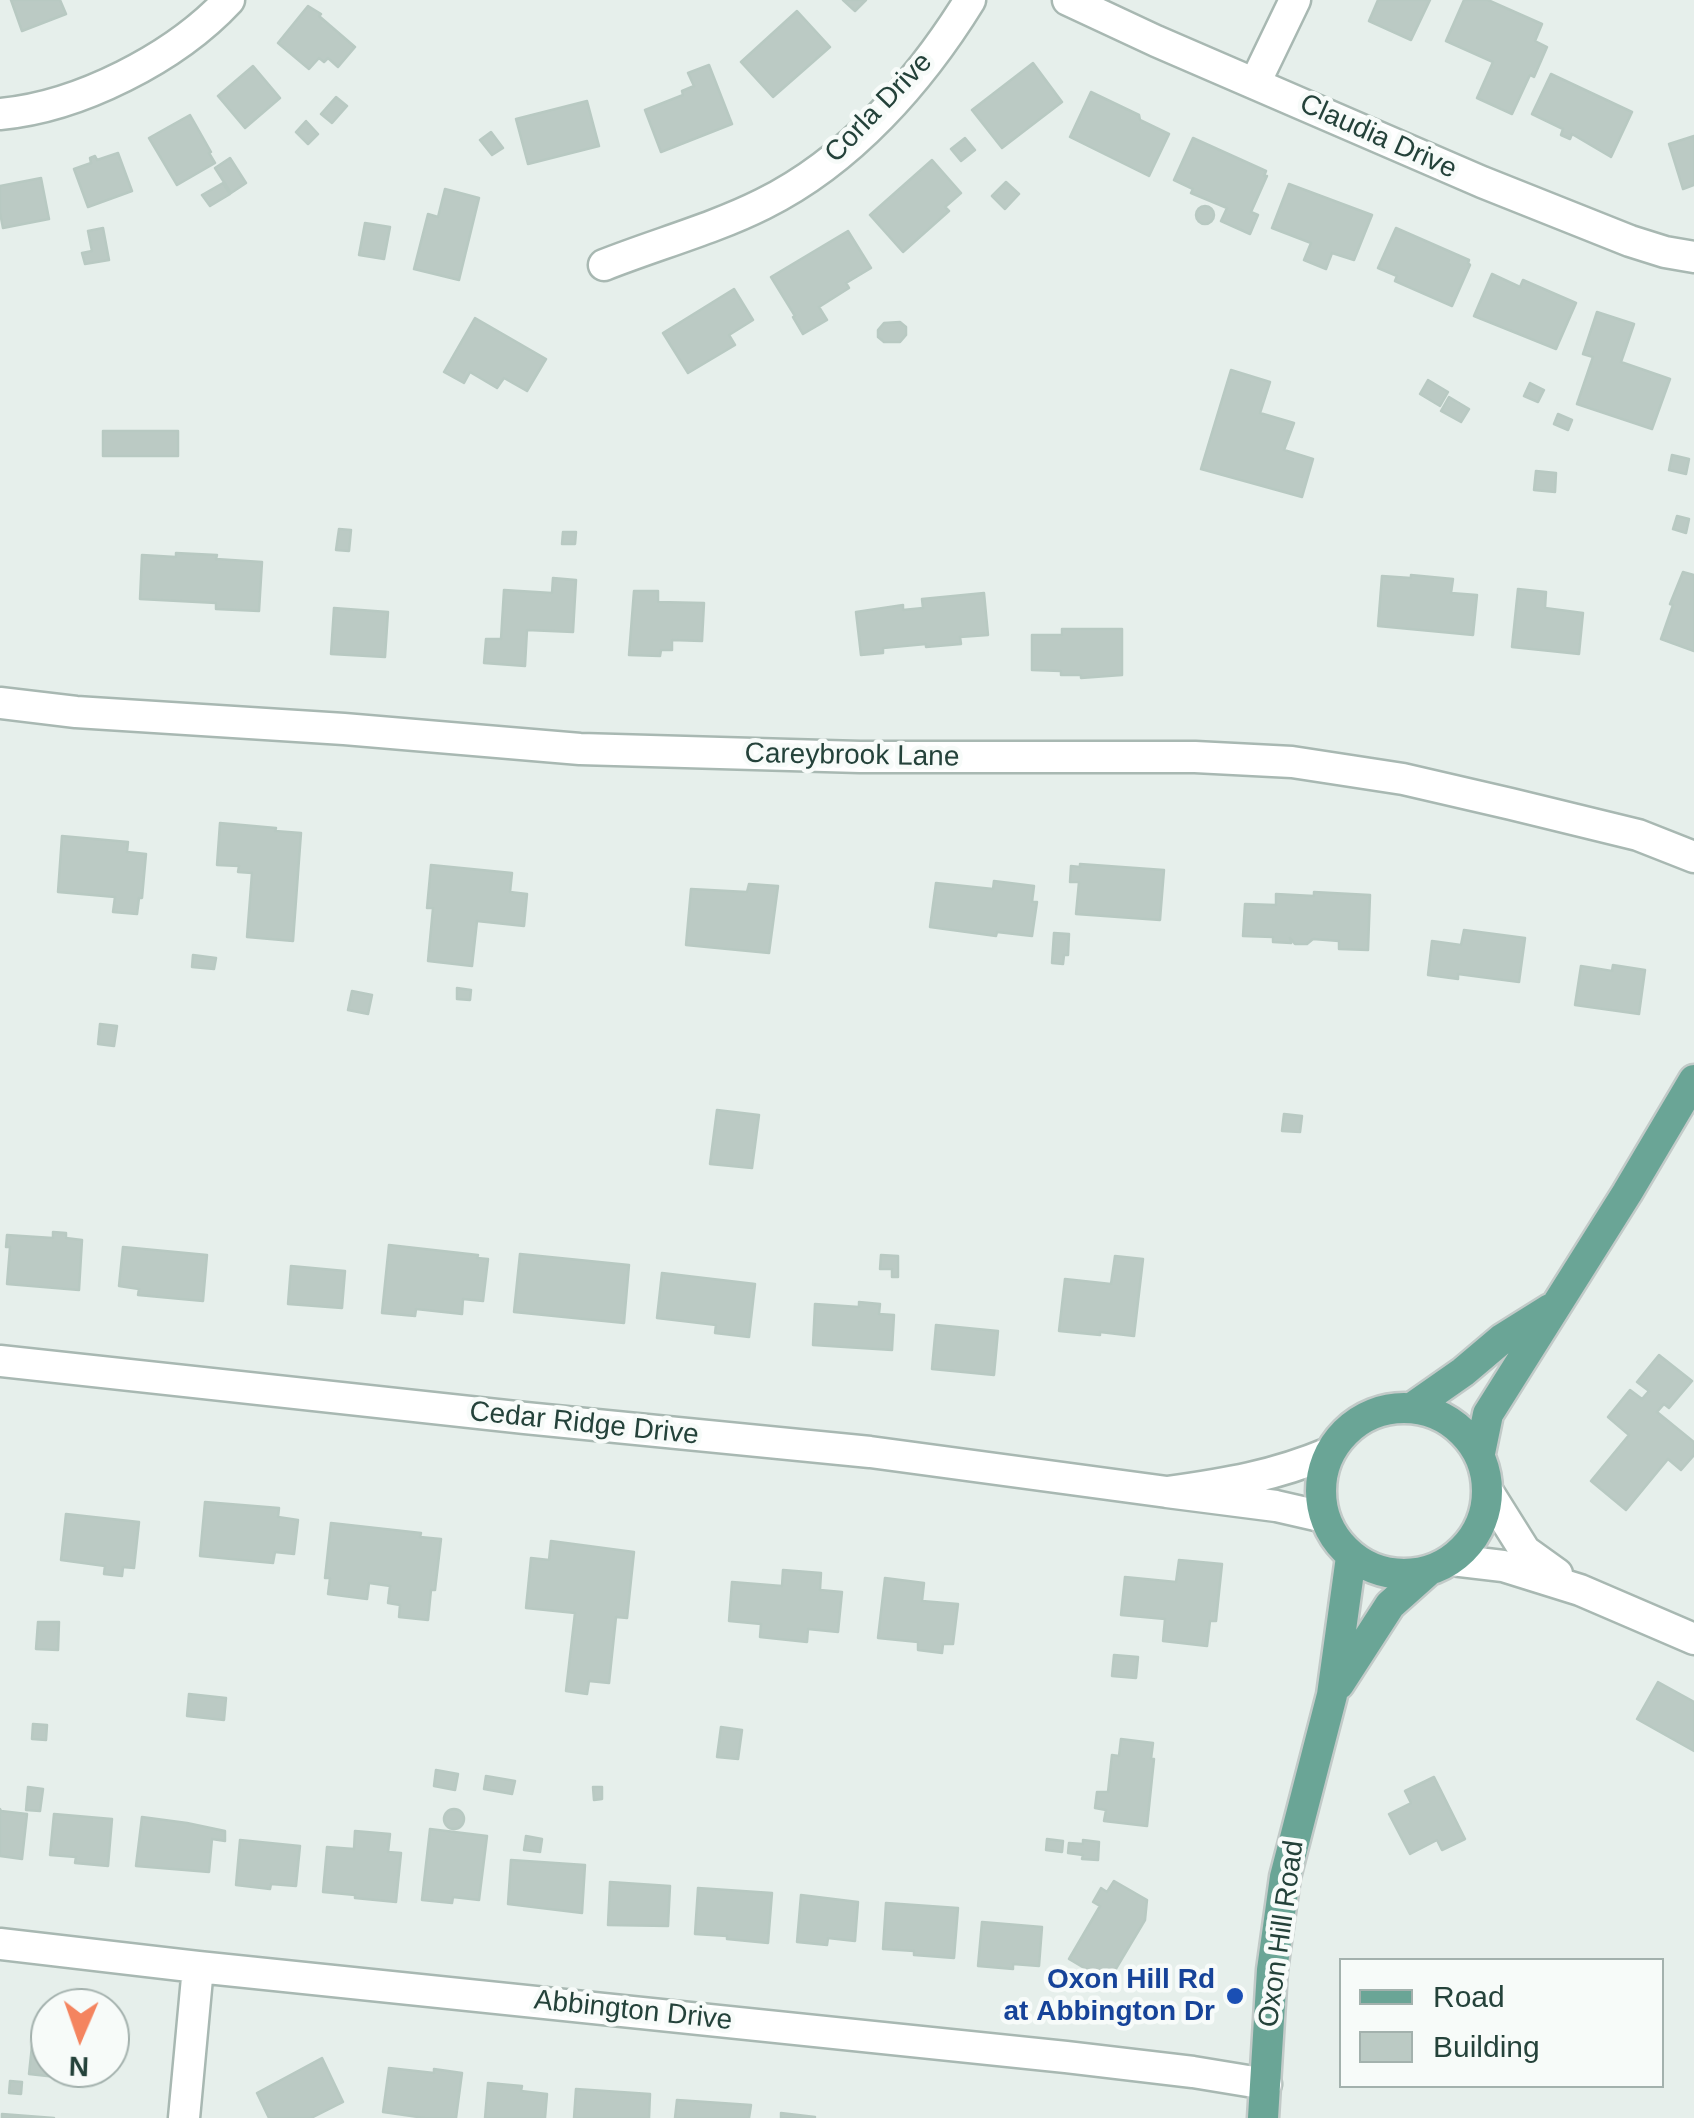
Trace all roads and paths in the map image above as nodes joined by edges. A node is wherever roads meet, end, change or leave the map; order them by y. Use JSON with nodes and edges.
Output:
{"nodes":[{"id":1,"x":229,"y":0,"type":"edge"},
{"id":2,"x":970,"y":0,"type":"edge"},
{"id":3,"x":1068,"y":0,"type":"edge"},
{"id":4,"x":1295,"y":0,"type":"edge"},
{"id":5,"x":1255,"y":83,"type":"junction"},
{"id":6,"x":0,"y":114,"type":"edge"},
{"id":7,"x":1694,"y":258,"type":"edge"},
{"id":8,"x":604,"y":265,"type":"dead end"},
{"id":9,"x":0,"y":703,"type":"edge"},
{"id":10,"x":1694,"y":858,"type":"edge"},
{"id":11,"x":1690,"y":1097,"type":"edge"},
{"id":12,"x":1557,"y":1304,"type":"junction"},
{"id":13,"x":0,"y":1361,"type":"edge"},
{"id":14,"x":1414,"y":1407,"type":"junction"},
{"id":15,"x":1329,"y":1453,"type":"junction"},
{"id":16,"x":1480,"y":1453,"type":"junction"},
{"id":17,"x":1168,"y":1492,"type":"junction"},
{"id":18,"x":1488,"y":1492,"type":"junction"},
{"id":19,"x":1324,"y":1517,"type":"junction"},
{"id":20,"x":1351,"y":1556,"type":"junction"},
{"id":21,"x":1440,"y":1566,"type":"junction"},
{"id":22,"x":1580,"y":1590,"type":"junction"},
{"id":23,"x":1694,"y":1640,"type":"edge"},
{"id":24,"x":1332,"y":1695,"type":"junction"},
{"id":25,"x":0,"y":1944,"type":"edge"},
{"id":26,"x":198,"y":1967,"type":"junction"},
{"id":27,"x":1266,"y":2084,"type":"junction"},
{"id":28,"x":184,"y":2118,"type":"edge"},
{"id":29,"x":1263,"y":2118,"type":"edge"}],
"edges":[{"from":1,"to":6,"type":"street"},
{"from":2,"to":8,"type":"street","name":"Corla Drive"},
{"from":3,"to":5,"type":"street","name":"Claudia Drive"},
{"from":4,"to":5,"type":"street"},
{"from":5,"to":7,"type":"street","name":"Claudia Drive"},
{"from":9,"to":10,"type":"street","name":"Careybrook Lane"},
{"from":11,"to":12,"type":"main road"},
{"from":12,"to":14,"type":"main road"},
{"from":12,"to":16,"type":"main road"},
{"from":13,"to":17,"type":"street","name":"Cedar Ridge Drive"},
{"from":14,"to":15,"type":"main road"},
{"from":14,"to":16,"type":"main road"},
{"from":15,"to":17,"type":"street","name":"Cedar Ridge Drive"},
{"from":15,"to":19,"type":"main road"},
{"from":16,"to":18,"type":"main road"},
{"from":17,"to":19,"type":"street","name":"Cedar Ridge Drive"},
{"from":18,"to":21,"type":"main road"},
{"from":18,"to":22,"type":"street"},
{"from":19,"to":20,"type":"main road"},
{"from":20,"to":21,"type":"main road"},
{"from":20,"to":24,"type":"main road","name":"Oxon Hill Road"},
{"from":21,"to":22,"type":"street"},
{"from":21,"to":24,"type":"main road","name":"Oxon Hill Road"},
{"from":22,"to":23,"type":"street"},
{"from":24,"to":27,"type":"main road","name":"Oxon Hill Road"},
{"from":25,"to":26,"type":"street","name":"Abbington Drive"},
{"from":26,"to":27,"type":"street","name":"Abbington Drive"},
{"from":26,"to":28,"type":"street"},
{"from":27,"to":29,"type":"main road","name":"Oxon Hill Road"}]}
